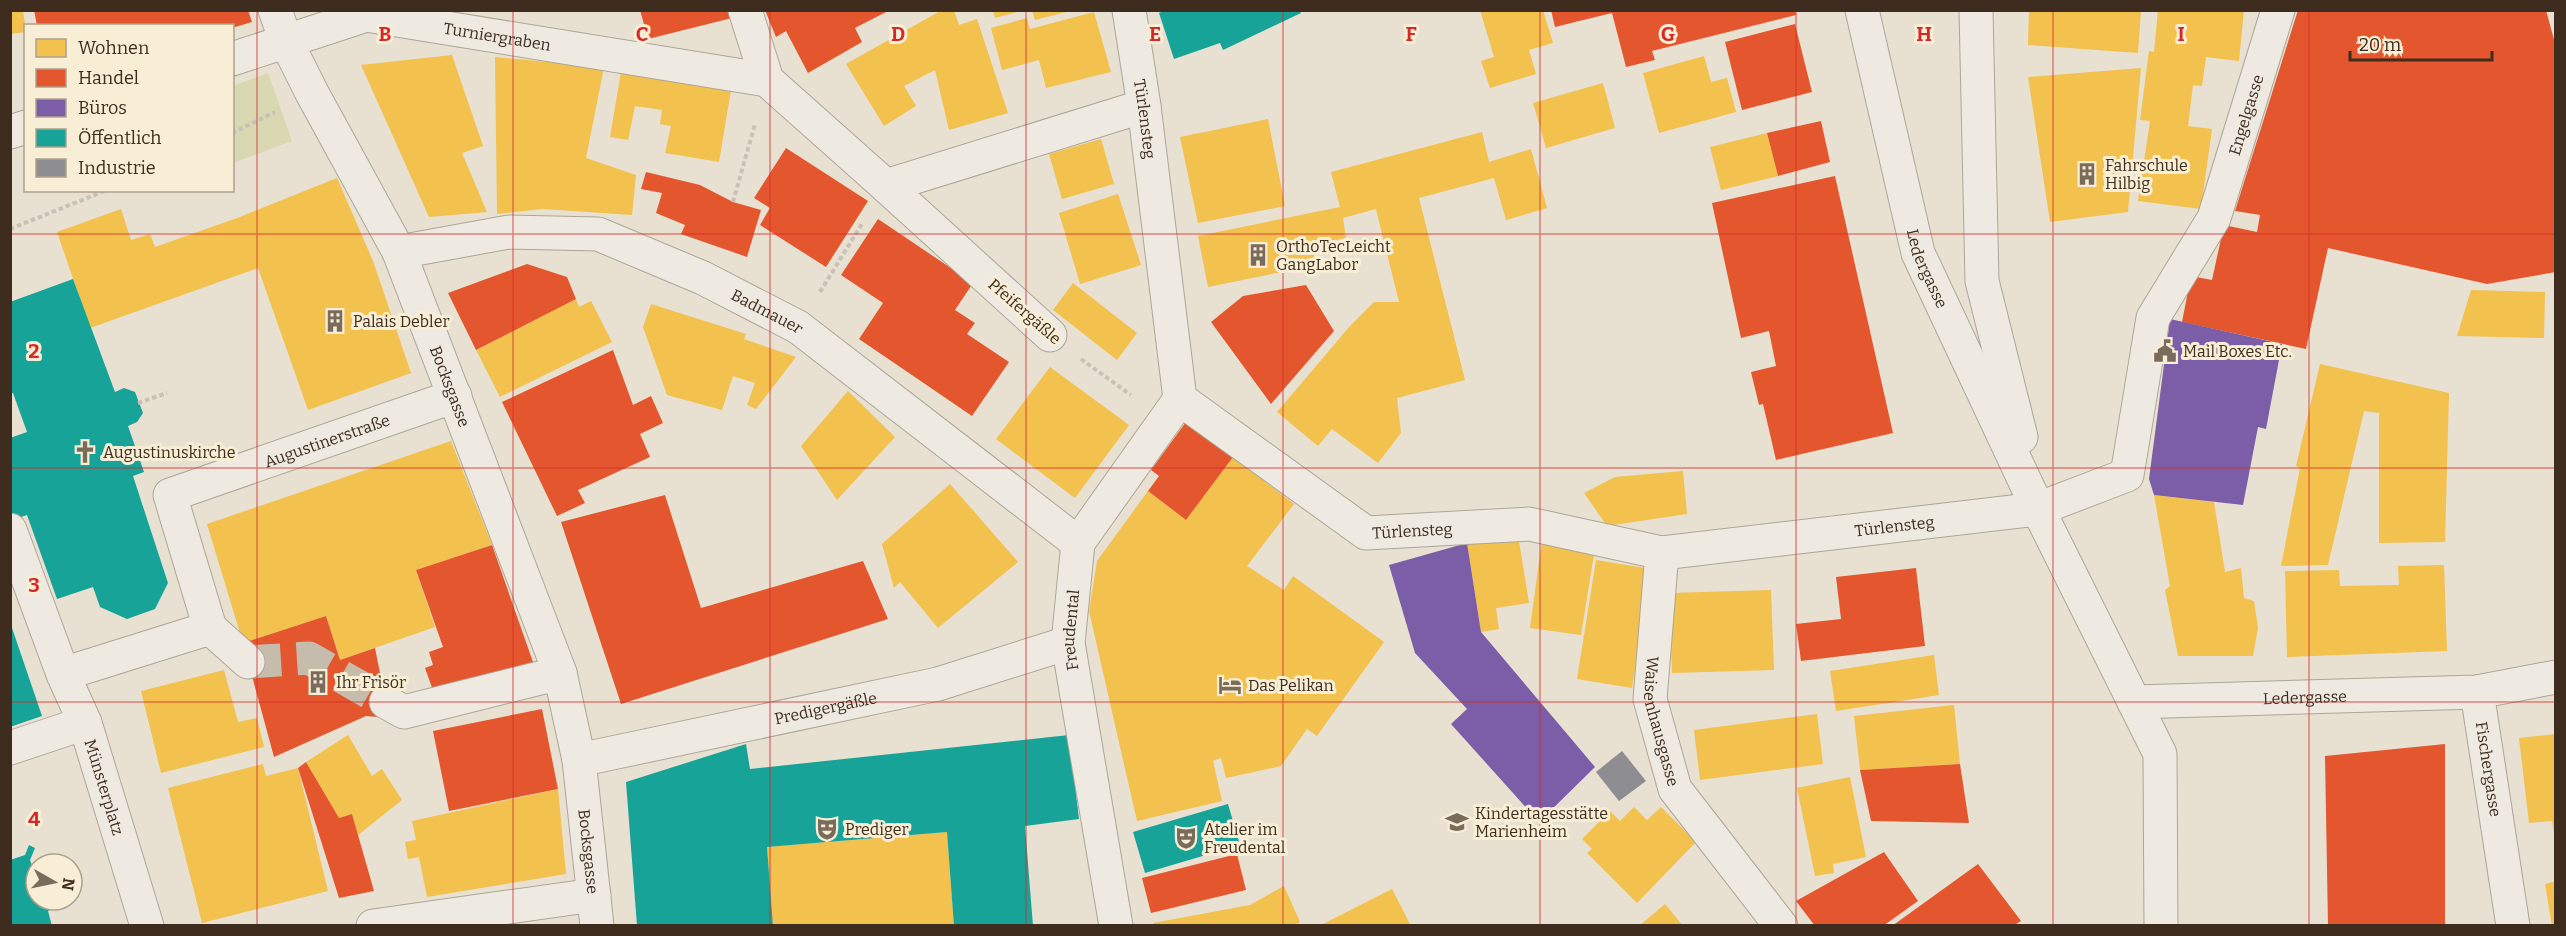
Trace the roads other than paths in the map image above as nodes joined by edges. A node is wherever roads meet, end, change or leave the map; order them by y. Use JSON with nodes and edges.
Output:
{"nodes":[{"id":1,"x":275,"y":10,"type":"edge"},
{"id":2,"x":745,"y":10,"type":"edge"},
{"id":3,"x":1129,"y":10,"type":"edge"},
{"id":4,"x":1862,"y":10,"type":"edge"},
{"id":5,"x":1976,"y":10,"type":"edge"},
{"id":6,"x":2278,"y":10,"type":"edge"},
{"id":7,"x":286,"y":41,"type":"junction"},
{"id":8,"x":234,"y":58,"type":"edge"},
{"id":9,"x":767,"y":80,"type":"junction"},
{"id":10,"x":1144,"y":106,"type":"junction"},
{"id":11,"x":886,"y":186,"type":"junction"},
{"id":12,"x":399,"y":252,"type":"junction"},
{"id":13,"x":1050,"y":335,"type":"road end"},
{"id":14,"x":455,"y":396,"type":"junction"},
{"id":15,"x":1180,"y":399,"type":"junction"},
{"id":16,"x":2038,"y":509,"type":"junction"},
{"id":17,"x":10,"y":530,"type":"edge"},
{"id":18,"x":1078,"y":543,"type":"junction"},
{"id":19,"x":1662,"y":553,"type":"junction"},
{"id":20,"x":210,"y":628,"type":"junction"},
{"id":21,"x":1068,"y":643,"type":"junction"},
{"id":22,"x":248,"y":662,"type":"dead end"},
{"id":23,"x":560,"y":673,"type":"junction"},
{"id":24,"x":63,"y":675,"type":"junction"},
{"id":25,"x":2556,"y":677,"type":"edge"},
{"id":26,"x":2477,"y":692,"type":"junction"},
{"id":27,"x":386,"y":702,"type":"tunnel mouth"},
{"id":28,"x":2134,"y":702,"type":"junction"},
{"id":29,"x":85,"y":723,"type":"junction"},
{"id":30,"x":10,"y":748,"type":"edge"},
{"id":31,"x":579,"y":760,"type":"junction"},
{"id":32,"x":595,"y":910,"type":"edge"},
{"id":33,"x":147,"y":926,"type":"edge"},
{"id":34,"x":373,"y":926,"type":"edge"},
{"id":35,"x":1116,"y":926,"type":"edge"},
{"id":36,"x":1781,"y":926,"type":"edge"},
{"id":37,"x":2161,"y":926,"type":"edge"},
{"id":38,"x":2512,"y":926,"type":"edge"}],
"edges":[{"from":1,"to":7,"type":"street","name":"Bocksgasse"},
{"from":2,"to":9,"type":"street"},
{"from":3,"to":10,"type":"street","name":"Türlensteg"},
{"from":4,"to":16,"type":"street","name":"Ledergasse"},
{"from":5,"to":16,"type":"street","name":"Ledergasse"},
{"from":6,"to":16,"type":"street","name":"Engelgasse"},
{"from":7,"to":8,"type":"street","name":"Turniergraben"},
{"from":7,"to":9,"type":"street","name":"Turniergraben"},
{"from":7,"to":12,"type":"street","name":"Bocksgasse"},
{"from":9,"to":11,"type":"street","name":"Pfeifergäßle"},
{"from":10,"to":11,"type":"street"},
{"from":10,"to":15,"type":"street","name":"Türlensteg"},
{"from":11,"to":13,"type":"street","name":"Pfeifergäßle"},
{"from":12,"to":14,"type":"street","name":"Bocksgasse"},
{"from":12,"to":18,"type":"street","name":"Badmauer"},
{"from":14,"to":20,"type":"street","name":"Augustinerstraße"},
{"from":14,"to":23,"type":"street","name":"Bocksgasse"},
{"from":15,"to":18,"type":"street","name":"Freudental"},
{"from":15,"to":19,"type":"street","name":"Türlensteg"},
{"from":16,"to":19,"type":"street","name":"Türlensteg"},
{"from":16,"to":28,"type":"street","name":"Ledergasse"},
{"from":17,"to":24,"type":"street"},
{"from":18,"to":21,"type":"street","name":"Freudental"},
{"from":19,"to":36,"type":"street","name":"Waisenhausgasse"},
{"from":20,"to":22,"type":"street"},
{"from":20,"to":24,"type":"street"},
{"from":21,"to":31,"type":"street","name":"Predigergäßle"},
{"from":21,"to":35,"type":"street","name":"Freudental"},
{"from":23,"to":27,"type":"street"},
{"from":23,"to":31,"type":"street","name":"Bocksgasse"},
{"from":24,"to":29,"type":"street"},
{"from":25,"to":26,"type":"street"},
{"from":26,"to":28,"type":"street","name":"Ledergasse"},
{"from":26,"to":38,"type":"street","name":"Fischergasse"},
{"from":28,"to":37,"type":"street","name":"Ledergasse"},
{"from":29,"to":30,"type":"street","name":"Münsterplatz"},
{"from":29,"to":33,"type":"street","name":"Münsterplatz"},
{"from":31,"to":32,"type":"street","name":"Bocksgasse"},
{"from":32,"to":34,"type":"street"}]}
